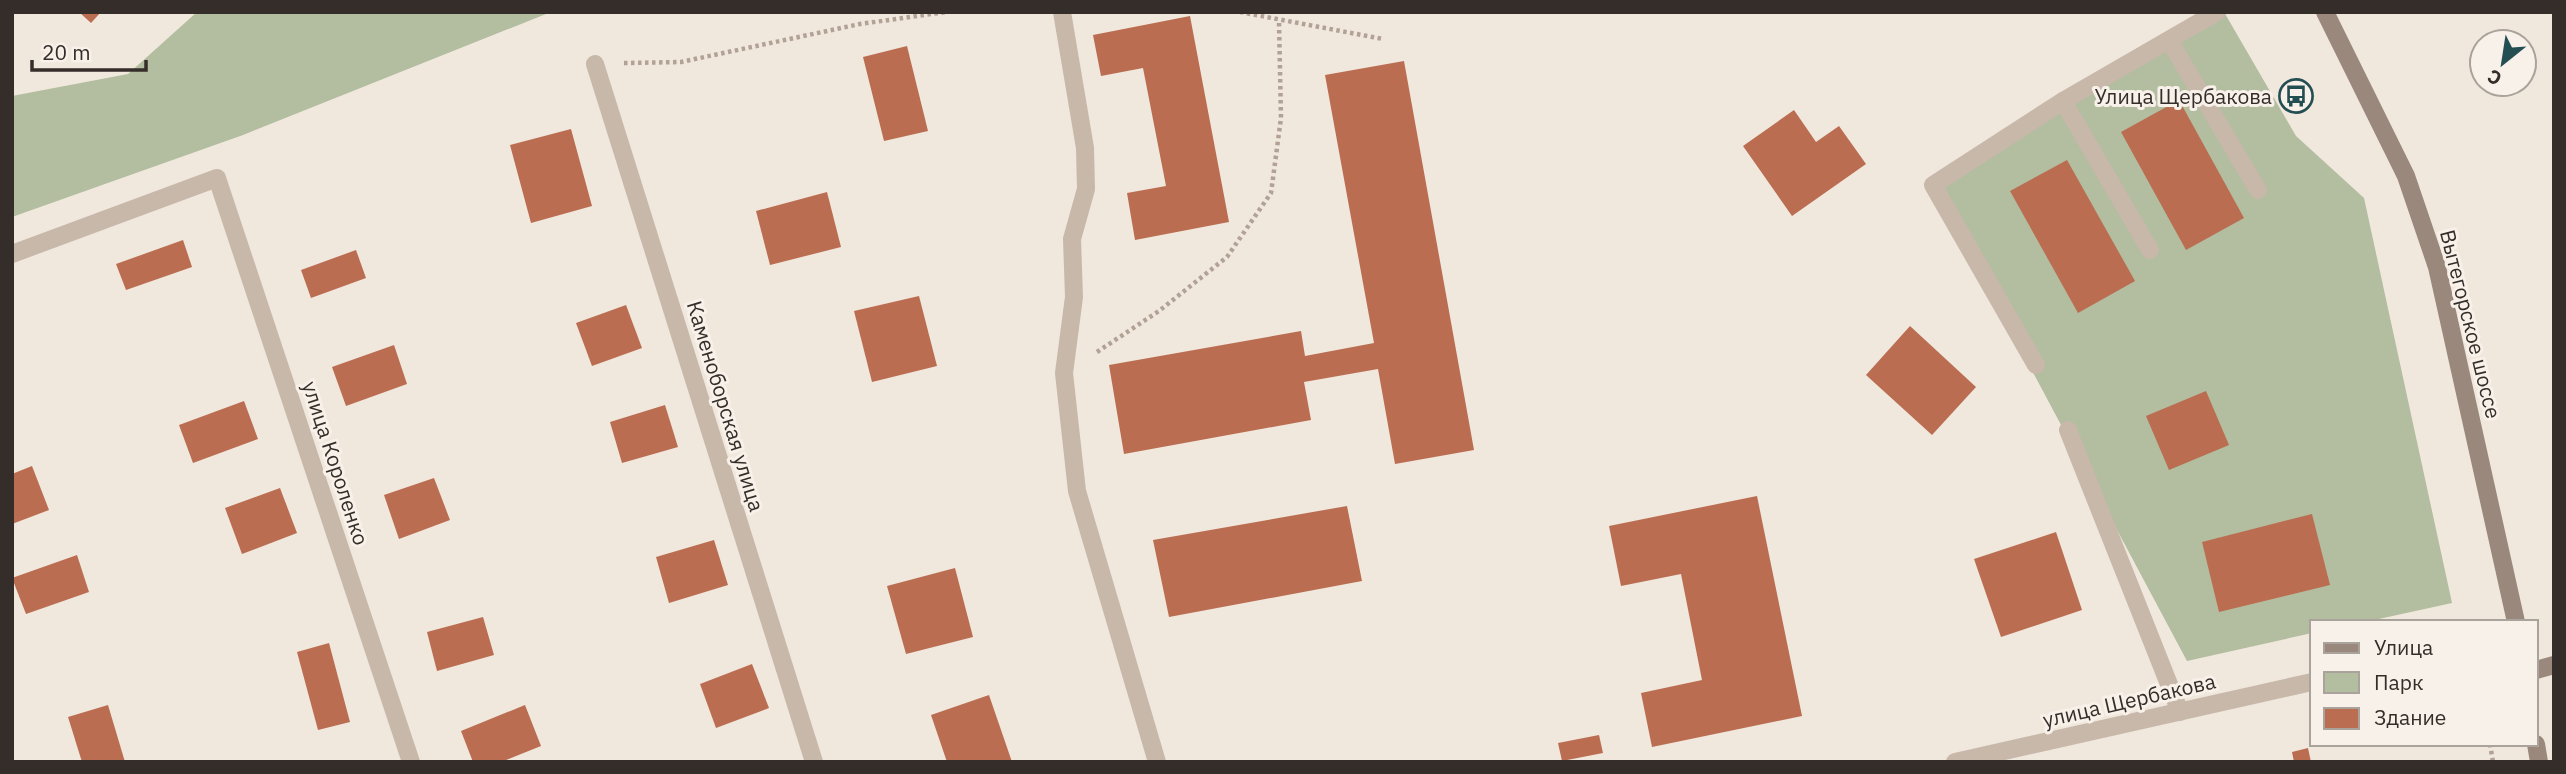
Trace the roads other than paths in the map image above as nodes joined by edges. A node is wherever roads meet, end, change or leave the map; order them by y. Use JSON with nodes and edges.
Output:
{"nodes":[{"id":1,"x":1062,"y":12,"type":"edge"},
{"id":2,"x":2217,"y":12,"type":"edge"},
{"id":3,"x":2325,"y":12,"type":"edge"},
{"id":4,"x":2169,"y":40,"type":"junction"},
{"id":5,"x":595,"y":64,"type":"road end"},
{"id":6,"x":2063,"y":102,"type":"junction"},
{"id":7,"x":2258,"y":190,"type":"dead end"},
{"id":8,"x":2150,"y":250,"type":"dead end"},
{"id":9,"x":12,"y":254,"type":"edge"},
{"id":10,"x":2036,"y":365,"type":"dead end"},
{"id":11,"x":2068,"y":430,"type":"dead end"},
{"id":12,"x":2516,"y":620,"type":"edge"},
{"id":13,"x":2310,"y":682,"type":"edge"},
{"id":14,"x":2180,"y":712,"type":"junction"},
{"id":15,"x":1984,"y":759,"type":"edge"},
{"id":16,"x":411,"y":762,"type":"edge"},
{"id":17,"x":814,"y":762,"type":"edge"},
{"id":18,"x":1157,"y":762,"type":"edge"},
{"id":19,"x":1955,"y":762,"type":"edge"}],
"edges":[{"from":1,"to":18,"type":"street"},
{"from":2,"to":4,"type":"street"},
{"from":3,"to":12,"type":"main road","name":"Вытегорское шоссе"},
{"from":4,"to":6,"type":"street"},
{"from":4,"to":7,"type":"street"},
{"from":5,"to":17,"type":"street","name":"Каменоборская улица"},
{"from":6,"to":8,"type":"street"},
{"from":6,"to":10,"type":"street"},
{"from":9,"to":16,"type":"street","name":"улица Короленко"},
{"from":11,"to":14,"type":"street"},
{"from":13,"to":14,"type":"street","name":"улица Щербакова"},
{"from":14,"to":15,"type":"street","name":"улица Щербакова"},
{"from":15,"to":19,"type":"street","name":"улица Щербакова"}]}
